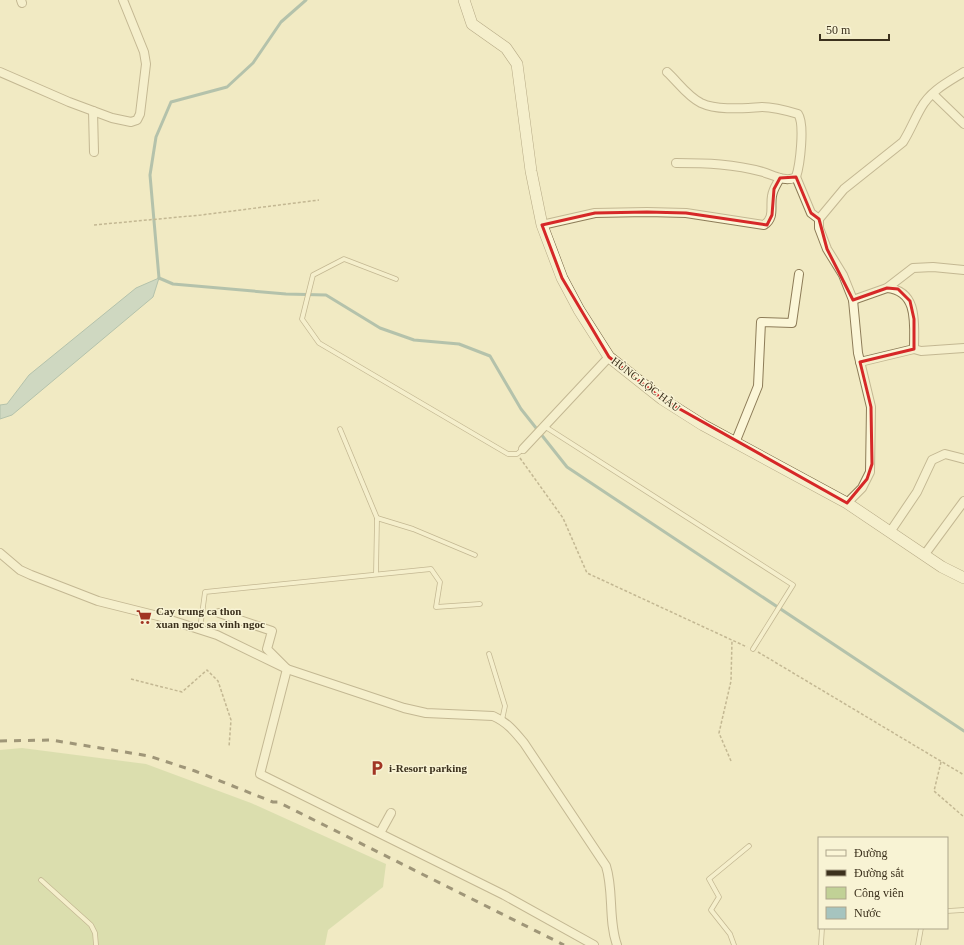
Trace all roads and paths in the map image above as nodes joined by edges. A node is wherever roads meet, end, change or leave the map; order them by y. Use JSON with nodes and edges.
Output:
{"nodes":[{"id":1,"x":123,"y":0,"type":"edge"},
{"id":2,"x":464,"y":0,"type":"edge"},
{"id":3,"x":0,"y":72,"type":"edge"},
{"id":4,"x":667,"y":72,"type":"dead end"},
{"id":5,"x":964,"y":72,"type":"edge"},
{"id":6,"x":933,"y":94,"type":"junction"},
{"id":7,"x":93,"y":111,"type":"junction"},
{"id":8,"x":964,"y":124,"type":"edge"},
{"id":9,"x":94,"y":152,"type":"dead end"},
{"id":10,"x":676,"y":163,"type":"dead end"},
{"id":11,"x":796,"y":177,"type":"junction"},
{"id":12,"x":780,"y":178,"type":"junction"},
{"id":13,"x":319,"y":200,"type":"dead end"},
{"id":14,"x":819,"y":219,"type":"junction"},
{"id":15,"x":94,"y":225,"type":"dead end"},
{"id":16,"x":542,"y":225,"type":"junction"},
{"id":17,"x":964,"y":270,"type":"edge"},
{"id":18,"x":799,"y":274,"type":"dead end"},
{"id":19,"x":396,"y":278,"type":"dead end"},
{"id":20,"x":887,"y":288,"type":"junction"},
{"id":21,"x":853,"y":300,"type":"junction"},
{"id":22,"x":964,"y":348,"type":"edge"},
{"id":23,"x":914,"y":349,"type":"junction"},
{"id":24,"x":609,"y":357,"type":"junction"},
{"id":25,"x":860,"y":362,"type":"junction"},
{"id":26,"x":544,"y":426,"type":"junction"},
{"id":27,"x":340,"y":429,"type":"dead end"},
{"id":28,"x":735,"y":443,"type":"junction"},
{"id":29,"x":520,"y":452,"type":"junction"},
{"id":30,"x":964,"y":459,"type":"edge"},
{"id":31,"x":964,"y":501,"type":"edge"},
{"id":32,"x":847,"y":503,"type":"junction"},
{"id":33,"x":377,"y":518,"type":"junction"},
{"id":34,"x":890,"y":532,"type":"junction"},
{"id":35,"x":0,"y":553,"type":"edge"},
{"id":36,"x":925,"y":554,"type":"junction"},
{"id":37,"x":475,"y":555,"type":"dead end"},
{"id":38,"x":376,"y":574,"type":"junction"},
{"id":39,"x":964,"y":578,"type":"edge"},
{"id":40,"x":480,"y":604,"type":"dead end"},
{"id":41,"x":219,"y":613,"type":"dead end"},
{"id":42,"x":200,"y":629,"type":"junction"},
{"id":43,"x":732,"y":640,"type":"junction"},
{"id":44,"x":753,"y":649,"type":"junction"},
{"id":45,"x":489,"y":654,"type":"dead end"},
{"id":46,"x":287,"y":669,"type":"junction"},
{"id":47,"x":131,"y":679,"type":"dead end"},
{"id":48,"x":502,"y":720,"type":"junction"},
{"id":49,"x":229,"y":747,"type":"dead end"},
{"id":50,"x":731,"y":761,"type":"dead end"},
{"id":51,"x":941,"y":761,"type":"junction"},
{"id":52,"x":964,"y":775,"type":"edge"},
{"id":53,"x":391,"y":813,"type":"dead end"},
{"id":54,"x":964,"y":817,"type":"edge"},
{"id":55,"x":380,"y":833,"type":"junction"},
{"id":56,"x":749,"y":846,"type":"dead end"},
{"id":57,"x":41,"y":880,"type":"dead end"},
{"id":58,"x":964,"y":910,"type":"edge"},
{"id":59,"x":948,"y":911,"type":"edge"},
{"id":60,"x":822,"y":929,"type":"edge"},
{"id":61,"x":921,"y":929,"type":"edge"},
{"id":62,"x":96,"y":945,"type":"edge"},
{"id":63,"x":594,"y":945,"type":"edge"},
{"id":64,"x":617,"y":945,"type":"edge"},
{"id":65,"x":734,"y":945,"type":"edge"},
{"id":66,"x":821,"y":945,"type":"edge"},
{"id":67,"x":918,"y":945,"type":"edge"}],
"edges":[{"from":1,"to":7,"type":"street"},
{"from":2,"to":16,"type":"street","name":"HÙNG LỘC HẦU"},
{"from":3,"to":7,"type":"street"},
{"from":4,"to":11,"type":"street"},
{"from":5,"to":6,"type":"street"},
{"from":6,"to":8,"type":"street"},
{"from":6,"to":14,"type":"street"},
{"from":7,"to":9,"type":"street"},
{"from":10,"to":12,"type":"street"},
{"from":11,"to":12,"type":"street"},
{"from":11,"to":14,"type":"street"},
{"from":12,"to":16,"type":"street"},
{"from":13,"to":15,"type":"path"},
{"from":14,"to":21,"type":"street"},
{"from":16,"to":24,"type":"street","name":"HÙNG LỘC HẦU"},
{"from":17,"to":20,"type":"street"},
{"from":18,"to":28,"type":"street"},
{"from":19,"to":29,"type":"lane"},
{"from":20,"to":21,"type":"street"},
{"from":20,"to":23,"type":"street"},
{"from":21,"to":25,"type":"street"},
{"from":22,"to":23,"type":"street"},
{"from":23,"to":25,"type":"street"},
{"from":24,"to":26,"type":"street"},
{"from":24,"to":28,"type":"street","name":"HÙNG LỘC HẦU"},
{"from":25,"to":32,"type":"street"},
{"from":26,"to":29,"type":"street"},
{"from":26,"to":44,"type":"lane"},
{"from":27,"to":33,"type":"lane"},
{"from":28,"to":32,"type":"street","name":"HÙNG LỘC HẦU"},
{"from":29,"to":43,"type":"path"},
{"from":30,"to":34,"type":"street"},
{"from":31,"to":36,"type":"street"},
{"from":32,"to":34,"type":"street","name":"HÙNG LỘC HẦU"},
{"from":33,"to":37,"type":"lane"},
{"from":33,"to":38,"type":"lane"},
{"from":34,"to":36,"type":"street","name":"HÙNG LỘC HẦU"},
{"from":35,"to":42,"type":"street"},
{"from":36,"to":39,"type":"street","name":"HÙNG LỘC HẦU"},
{"from":38,"to":40,"type":"lane"},
{"from":38,"to":42,"type":"lane"},
{"from":41,"to":46,"type":"street"},
{"from":42,"to":46,"type":"street"},
{"from":43,"to":44,"type":"path"},
{"from":43,"to":50,"type":"path"},
{"from":44,"to":51,"type":"path"},
{"from":45,"to":48,"type":"lane"},
{"from":46,"to":48,"type":"street"},
{"from":46,"to":55,"type":"street"},
{"from":47,"to":49,"type":"path"},
{"from":48,"to":64,"type":"street"},
{"from":51,"to":52,"type":"path"},
{"from":51,"to":54,"type":"path"},
{"from":53,"to":55,"type":"street"},
{"from":55,"to":63,"type":"street"},
{"from":56,"to":65,"type":"lane"},
{"from":57,"to":62,"type":"lane"},
{"from":58,"to":59,"type":"lane"},
{"from":60,"to":66,"type":"lane"},
{"from":61,"to":67,"type":"lane"}]}
